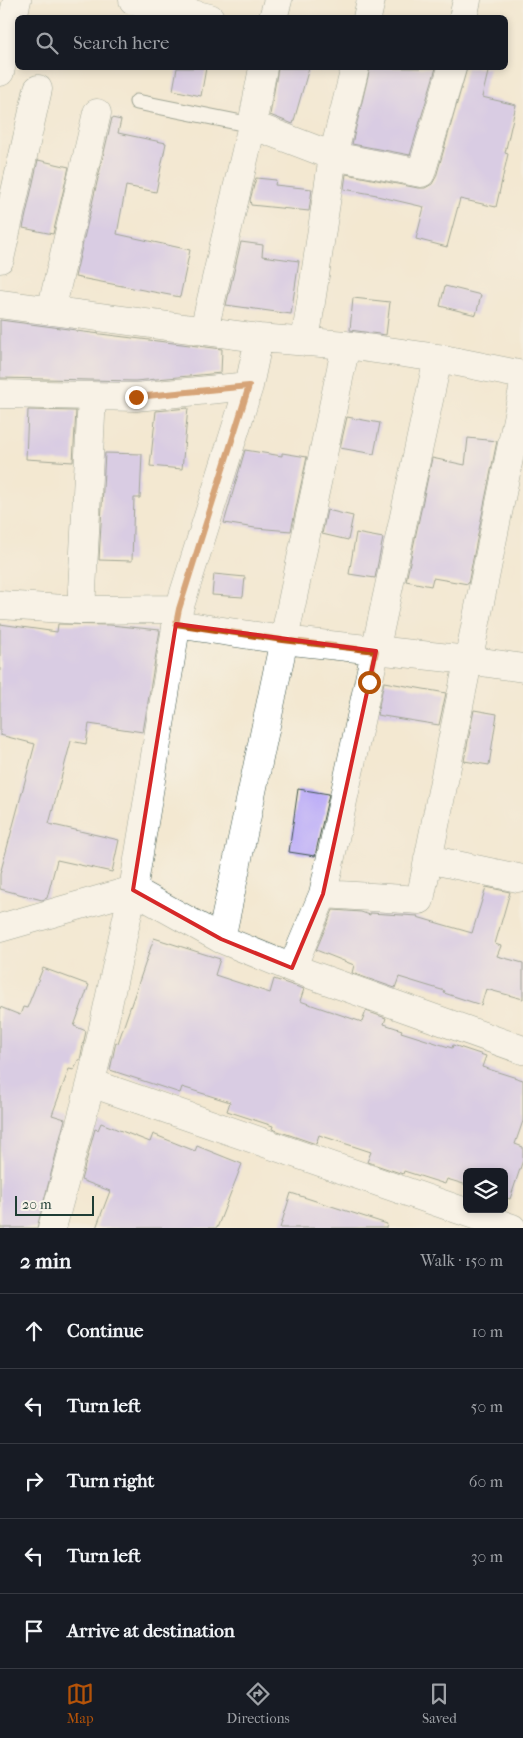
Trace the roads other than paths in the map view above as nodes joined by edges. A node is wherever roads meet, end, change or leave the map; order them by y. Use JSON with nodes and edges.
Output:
{"nodes":[{"id":1,"x":18,"y":0,"type":"edge"},
{"id":2,"x":133,"y":0,"type":"edge"},
{"id":3,"x":278,"y":0,"type":"edge"},
{"id":4,"x":371,"y":0,"type":"edge"},
{"id":5,"x":466,"y":0,"type":"edge"},
{"id":6,"x":197,"y":15,"type":"edge"},
{"id":7,"x":274,"y":15,"type":"edge"},
{"id":8,"x":368,"y":15,"type":"edge"},
{"id":9,"x":464,"y":15,"type":"edge"},
{"id":10,"x":263,"y":70,"type":"edge"},
{"id":11,"x":354,"y":70,"type":"edge"},
{"id":12,"x":451,"y":70,"type":"edge"},
{"id":13,"x":0,"y":72,"type":"edge"},
{"id":14,"x":38,"y":89,"type":"dead end"},
{"id":15,"x":137,"y":102,"type":"dead end"},
{"id":16,"x":97,"y":113,"type":"dead end"},
{"id":17,"x":252,"y":124,"type":"junction"},
{"id":18,"x":333,"y":156,"type":"junction"},
{"id":19,"x":0,"y":259,"type":"edge"},
{"id":20,"x":0,"y":304,"type":"edge"},
{"id":21,"x":51,"y":311,"type":"junction"},
{"id":22,"x":204,"y":330,"type":"junction"},
{"id":23,"x":260,"y":338,"type":"junction"},
{"id":24,"x":305,"y":342,"type":"junction"},
{"id":25,"x":346,"y":345,"type":"junction"},
{"id":26,"x":438,"y":358,"type":"junction"},
{"id":27,"x":523,"y":375,"type":"edge"},
{"id":28,"x":249,"y":386,"type":"junction"},
{"id":29,"x":523,"y":389,"type":"edge"},
{"id":30,"x":0,"y":394,"type":"edge"},
{"id":31,"x":92,"y":397,"type":"junction"},
{"id":32,"x":0,"y":605,"type":"edge"},
{"id":33,"x":82,"y":610,"type":"junction"},
{"id":34,"x":178,"y":617,"type":"junction"},
{"id":35,"x":283,"y":640,"type":"junction"},
{"id":36,"x":376,"y":651,"type":"junction"},
{"id":37,"x":468,"y":660,"type":"junction"},
{"id":38,"x":523,"y":668,"type":"edge"},
{"id":39,"x":428,"y":859,"type":"junction"},
{"id":40,"x":518,"y":878,"type":"dead end"},
{"id":41,"x":133,"y":890,"type":"junction"},
{"id":42,"x":323,"y":894,"type":"junction"},
{"id":43,"x":0,"y":928,"type":"edge"},
{"id":44,"x":222,"y":938,"type":"junction"},
{"id":45,"x":292,"y":968,"type":"junction"},
{"id":46,"x":523,"y":1050,"type":"edge"},
{"id":47,"x":91,"y":1083,"type":"junction"},
{"id":48,"x":52,"y":1228,"type":"edge"},
{"id":49,"x":512,"y":1228,"type":"edge"}],
"edges":[{"from":1,"to":13,"type":"street"},
{"from":2,"to":6,"type":"street"},
{"from":3,"to":7,"type":"street"},
{"from":4,"to":8,"type":"street"},
{"from":5,"to":9,"type":"street"},
{"from":10,"to":17,"type":"street"},
{"from":11,"to":18,"type":"street"},
{"from":12,"to":18,"type":"street"},
{"from":14,"to":19,"type":"street"},
{"from":15,"to":17,"type":"lane"},
{"from":16,"to":21,"type":"street"},
{"from":17,"to":18,"type":"street"},
{"from":17,"to":22,"type":"street"},
{"from":18,"to":24,"type":"street"},
{"from":20,"to":21,"type":"street"},
{"from":21,"to":22,"type":"street"},
{"from":22,"to":23,"type":"street"},
{"from":23,"to":24,"type":"street"},
{"from":23,"to":28,"type":"street"},
{"from":24,"to":25,"type":"street"},
{"from":25,"to":26,"type":"street"},
{"from":25,"to":35,"type":"street"},
{"from":26,"to":27,"type":"street"},
{"from":26,"to":36,"type":"street"},
{"from":28,"to":31,"type":"street"},
{"from":28,"to":34,"type":"street"},
{"from":29,"to":37,"type":"street"},
{"from":30,"to":31,"type":"street"},
{"from":31,"to":33,"type":"street"},
{"from":32,"to":33,"type":"street"},
{"from":33,"to":34,"type":"street"},
{"from":34,"to":35,"type":"street"},
{"from":34,"to":41,"type":"street"},
{"from":35,"to":36,"type":"street"},
{"from":35,"to":44,"type":"street"},
{"from":36,"to":37,"type":"street"},
{"from":36,"to":42,"type":"street"},
{"from":37,"to":38,"type":"street"},
{"from":37,"to":39,"type":"street"},
{"from":39,"to":40,"type":"street"},
{"from":39,"to":42,"type":"street"},
{"from":41,"to":43,"type":"street"},
{"from":41,"to":44,"type":"street"},
{"from":41,"to":47,"type":"street"},
{"from":42,"to":45,"type":"street"},
{"from":44,"to":45,"type":"street"},
{"from":45,"to":46,"type":"street"},
{"from":47,"to":48,"type":"street"},
{"from":47,"to":49,"type":"street"}]}
